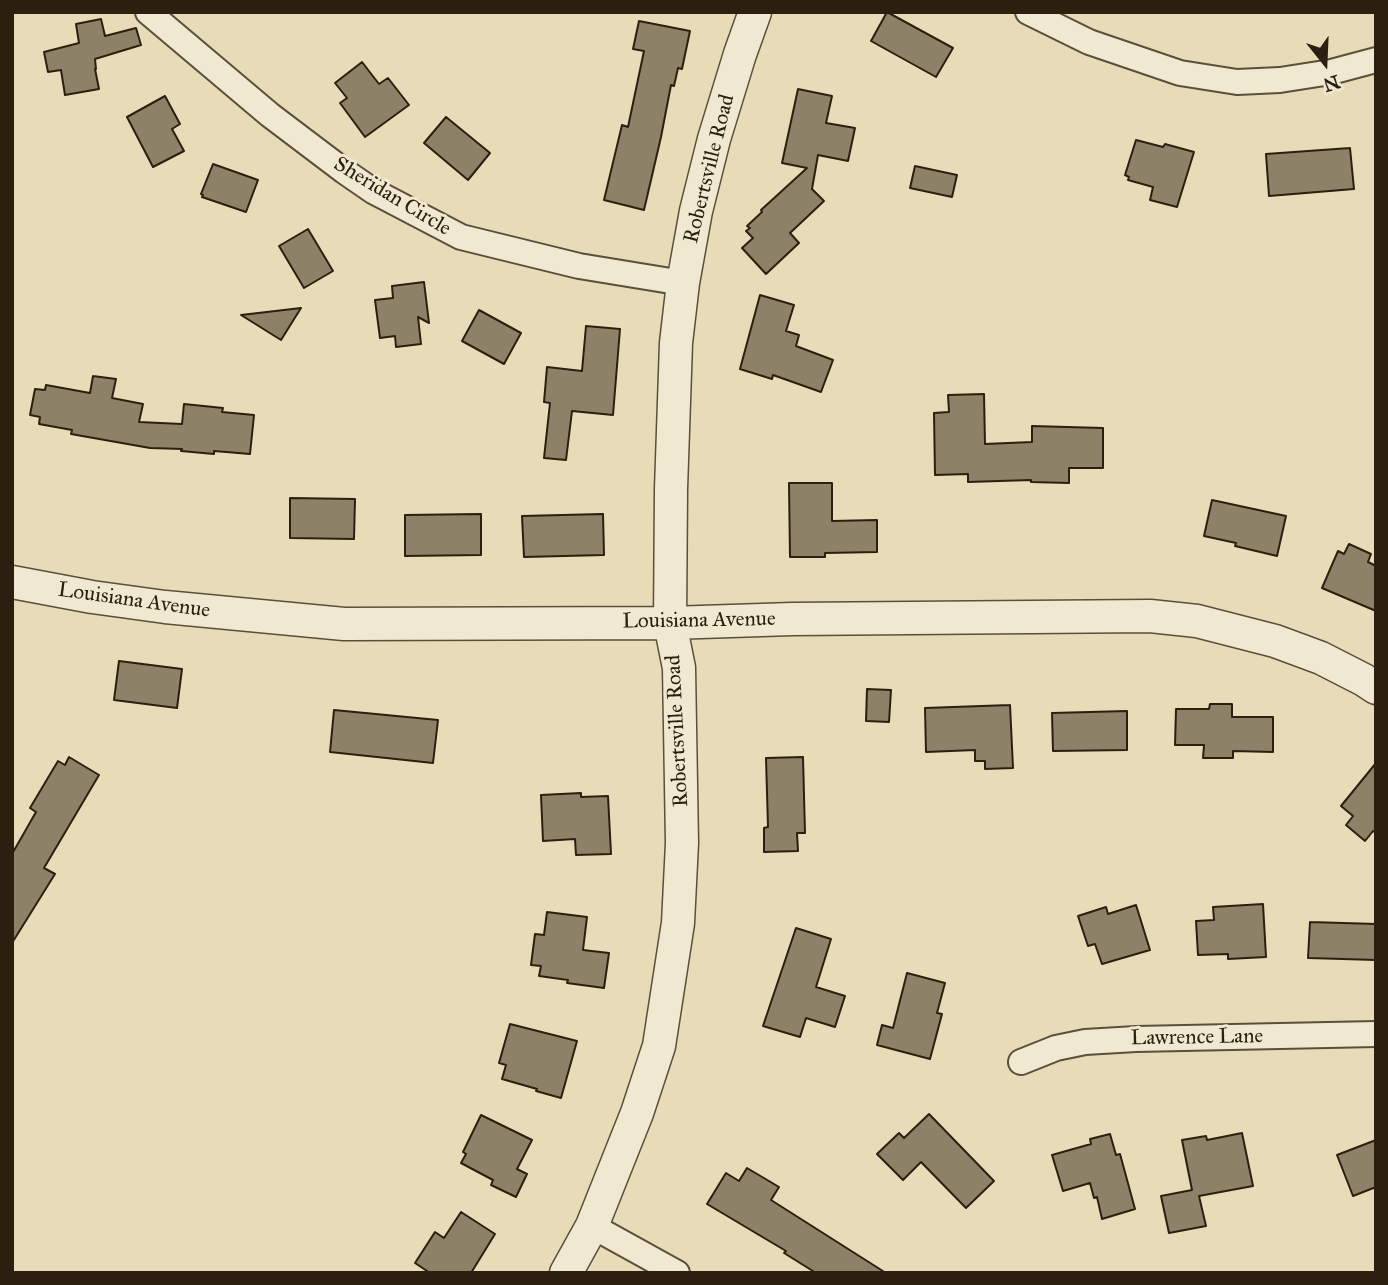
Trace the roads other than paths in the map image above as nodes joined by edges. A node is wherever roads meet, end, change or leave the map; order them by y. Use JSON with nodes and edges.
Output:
{"nodes":[{"id":1,"x":148,"y":12,"type":"edge"},
{"id":2,"x":755,"y":12,"type":"edge"},
{"id":3,"x":1028,"y":12,"type":"edge"},
{"id":4,"x":1376,"y":60,"type":"edge"},
{"id":5,"x":683,"y":283,"type":"junction"},
{"id":6,"x":12,"y":582,"type":"edge"},
{"id":7,"x":670,"y":623,"type":"junction"},
{"id":8,"x":1376,"y":688,"type":"edge"},
{"id":9,"x":1376,"y":1034,"type":"edge"},
{"id":10,"x":1021,"y":1062,"type":"dead end"},
{"id":11,"x":592,"y":1226,"type":"junction"},
{"id":12,"x":566,"y":1273,"type":"edge"},
{"id":13,"x":677,"y":1273,"type":"edge"}],
"edges":[{"from":1,"to":5,"type":"street","name":"Sheridan Circle"},
{"from":2,"to":5,"type":"street","name":"Robertsville Road"},
{"from":3,"to":4,"type":"street"},
{"from":5,"to":7,"type":"street","name":"Robertsville Road"},
{"from":6,"to":7,"type":"street","name":"Louisiana Avenue"},
{"from":7,"to":8,"type":"street","name":"Louisiana Avenue"},
{"from":7,"to":11,"type":"street","name":"Robertsville Road"},
{"from":9,"to":10,"type":"street","name":"Lawrence Lane"},
{"from":11,"to":12,"type":"street","name":"Robertsville Road"},
{"from":11,"to":13,"type":"street"}]}
